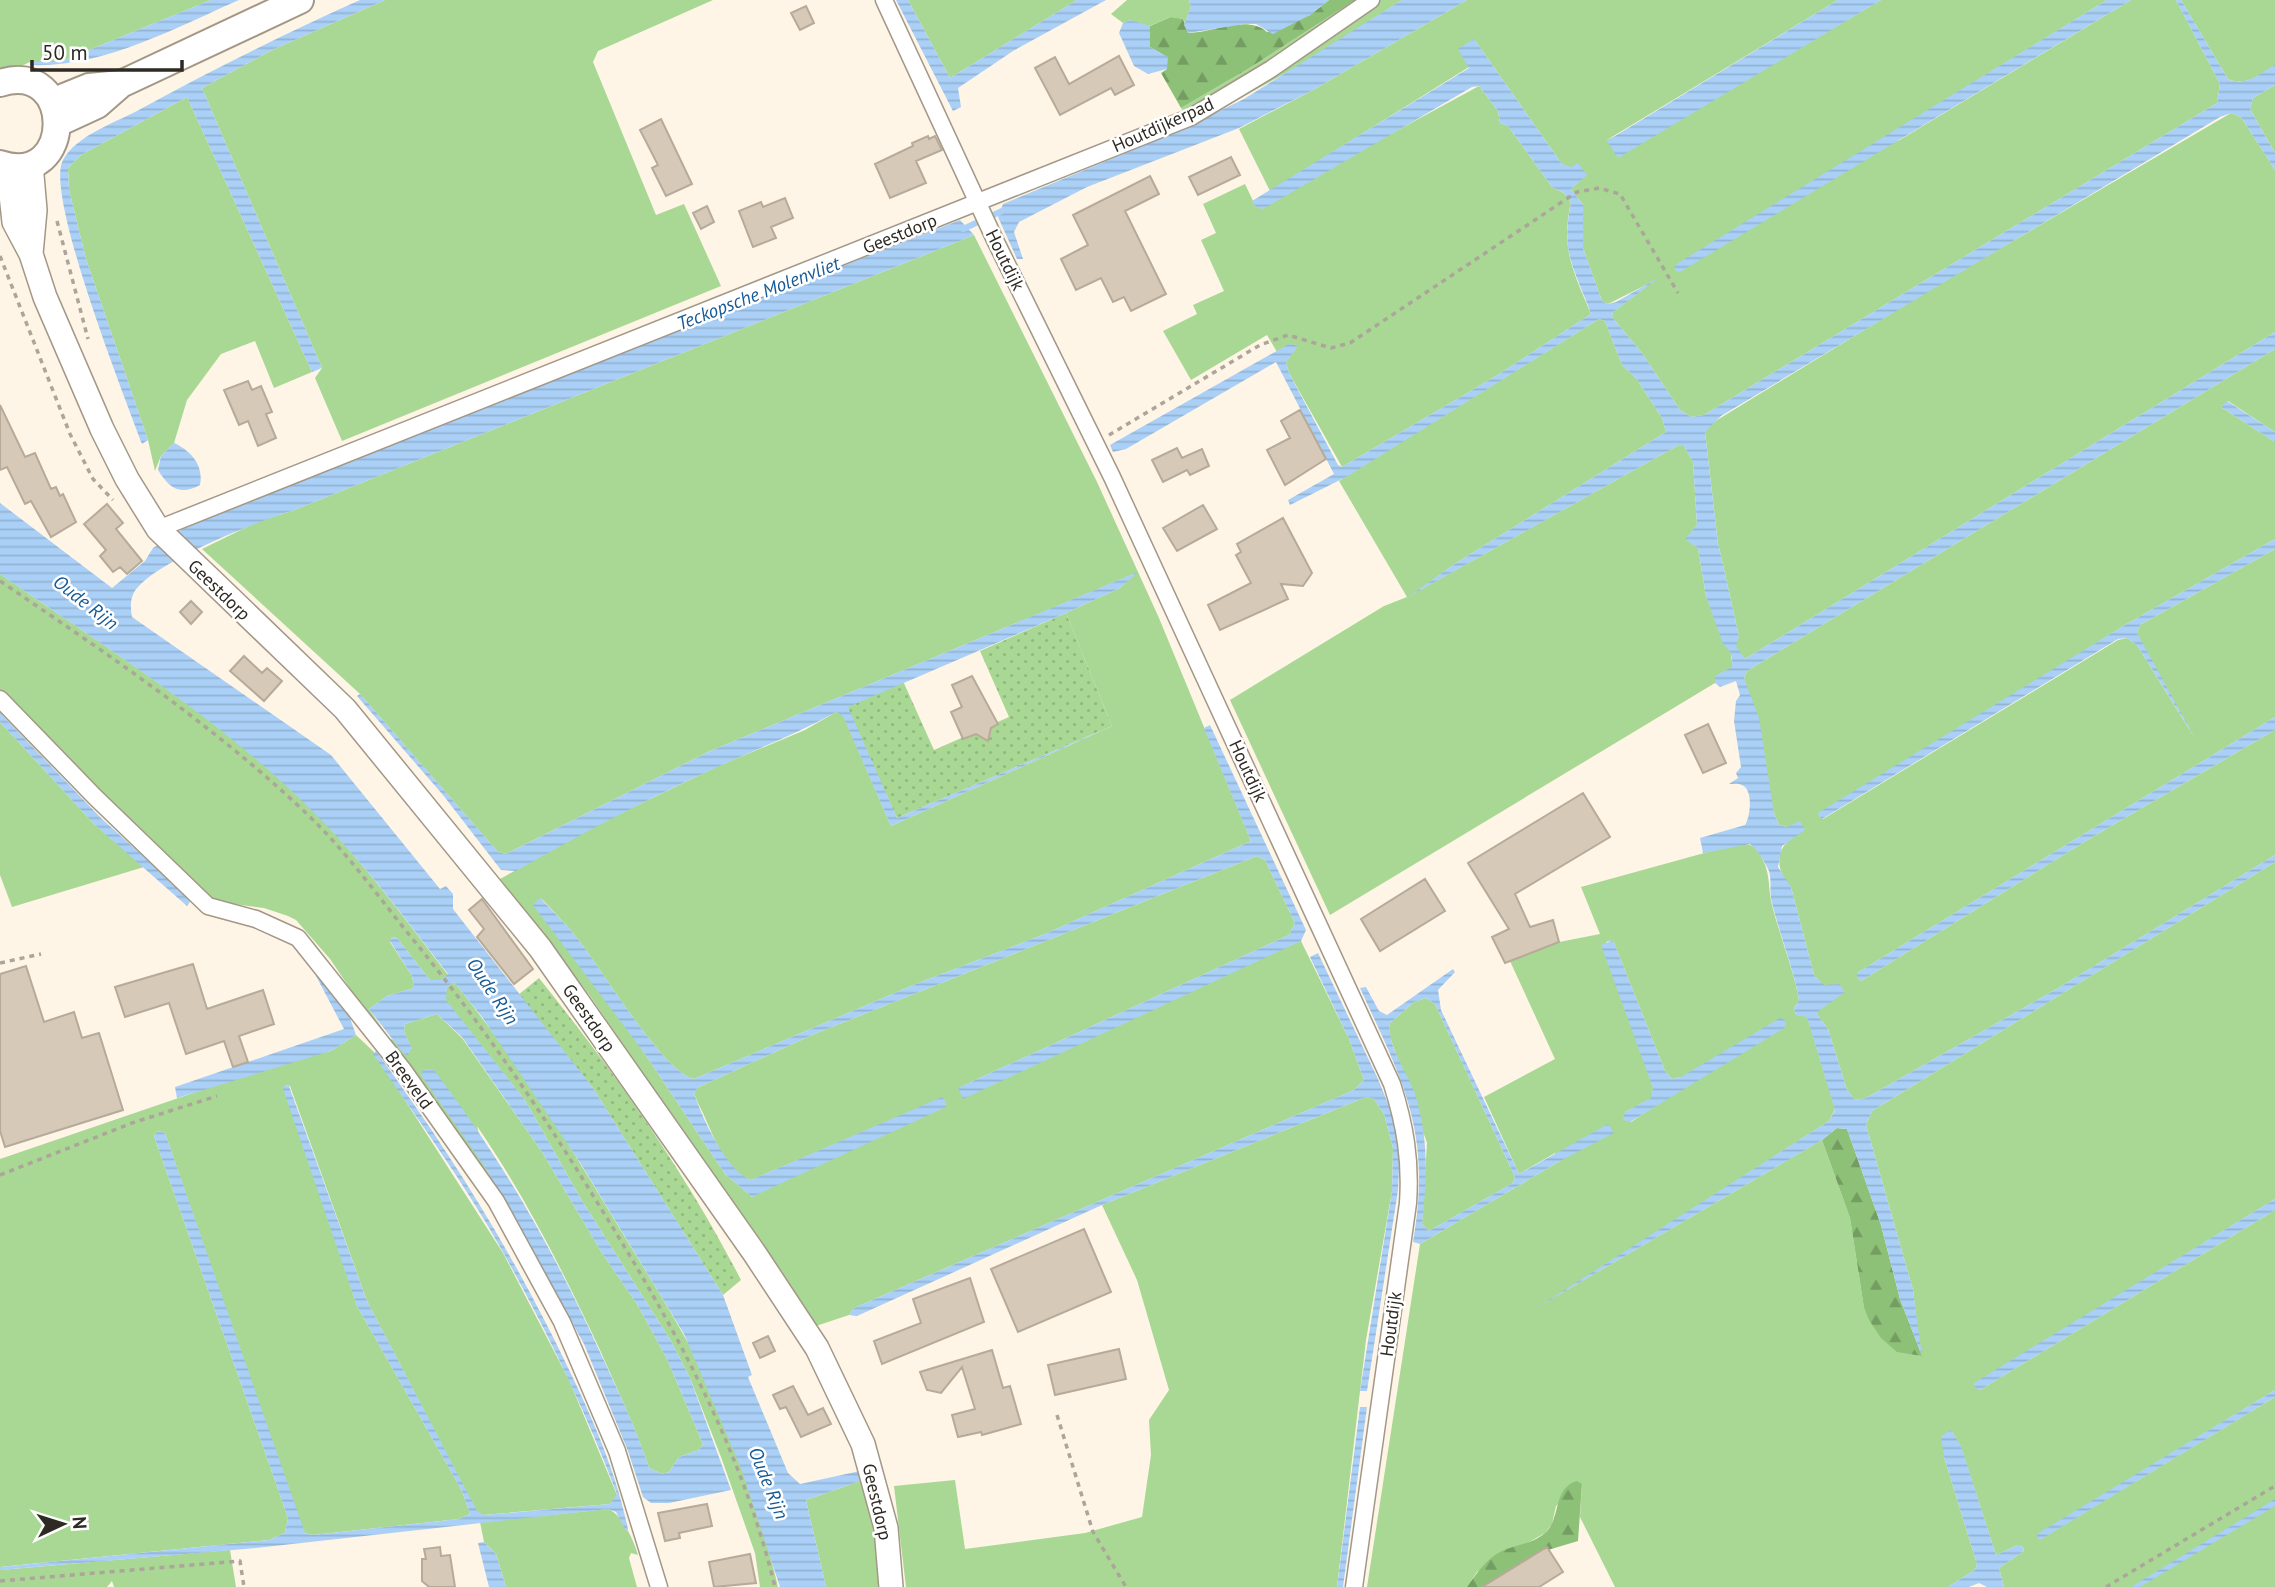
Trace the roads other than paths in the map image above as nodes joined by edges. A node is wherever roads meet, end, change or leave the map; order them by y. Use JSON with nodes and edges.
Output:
{"nodes":[{"id":1,"x":300,"y":0,"type":"edge"},
{"id":2,"x":884,"y":0,"type":"edge"},
{"id":3,"x":1371,"y":0,"type":"edge"},
{"id":4,"x":0,"y":83,"type":"edge"},
{"id":5,"x":55,"y":112,"type":"junction"},
{"id":6,"x":13,"y":165,"type":"edge"},
{"id":7,"x":980,"y":209,"type":"junction"},
{"id":8,"x":31,"y":254,"type":"junction"},
{"id":9,"x":161,"y":532,"type":"junction"},
{"id":10,"x":0,"y":699,"type":"edge"},
{"id":11,"x":659,"y":1587,"type":"edge"},
{"id":12,"x":891,"y":1587,"type":"edge"},
{"id":13,"x":1354,"y":1587,"type":"edge"}],
"edges":[{"from":1,"to":5,"type":"main road"},
{"from":2,"to":7,"type":"street","name":"Houtdijk"},
{"from":3,"to":7,"type":"street","name":"Houtdijkerpad"},
{"from":4,"to":5,"type":"main road"},
{"from":5,"to":6,"type":"main road"},
{"from":6,"to":8,"type":"main road","name":"Geestdorp"},
{"from":6,"to":8,"type":"main road","name":"Geestdorp"},
{"from":7,"to":9,"type":"street","name":"Geestdorp"},
{"from":7,"to":13,"type":"street","name":"Houtdijk"},
{"from":8,"to":9,"type":"main road","name":"Geestdorp"},
{"from":9,"to":12,"type":"main road","name":"Geestdorp"},
{"from":10,"to":11,"type":"street","name":"Breeveld"}]}
